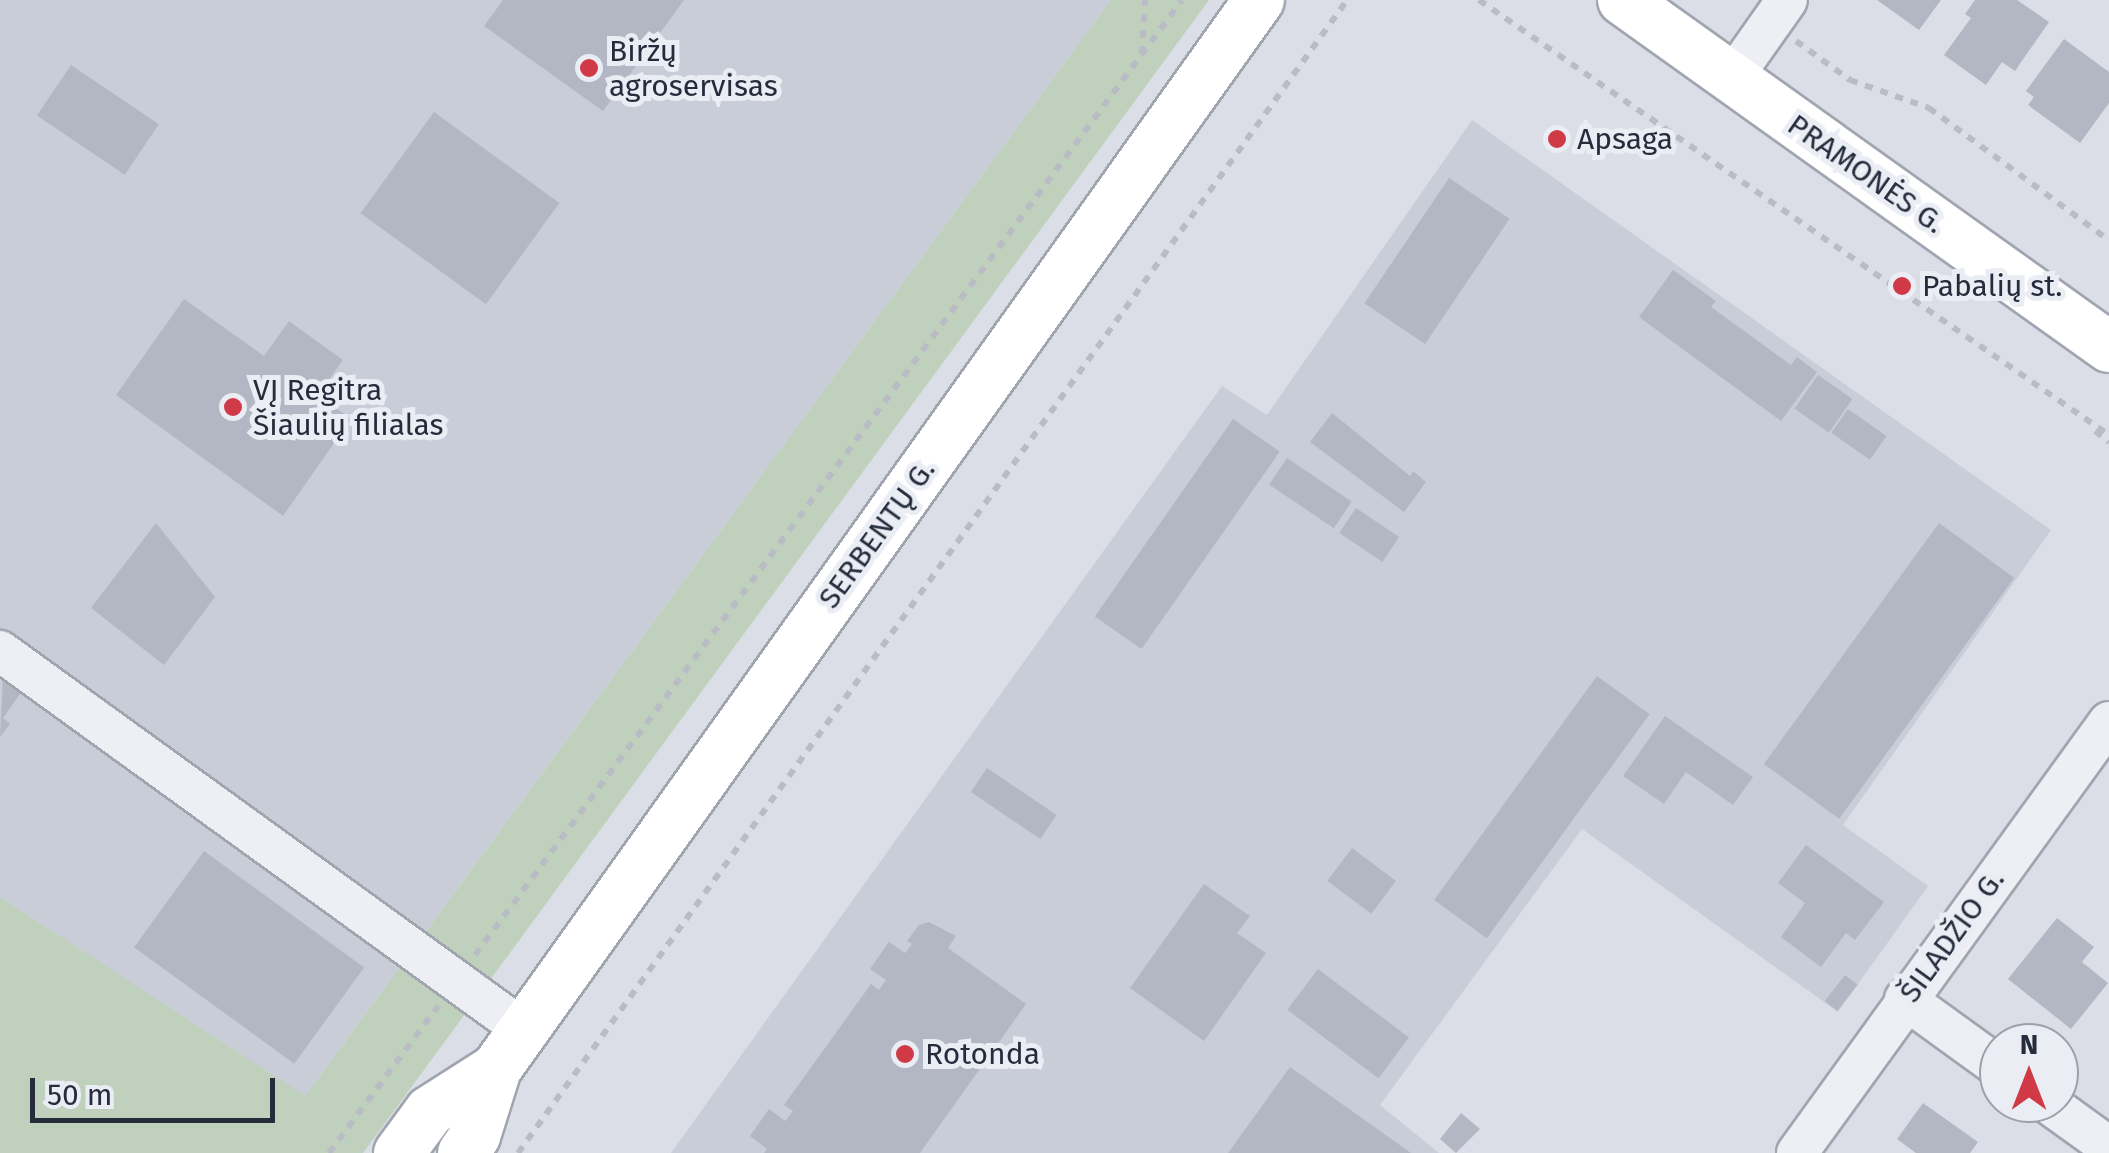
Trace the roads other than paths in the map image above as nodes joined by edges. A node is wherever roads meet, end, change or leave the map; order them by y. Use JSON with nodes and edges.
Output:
{"nodes":[{"id":1,"x":1259,"y":0,"type":"edge"},
{"id":2,"x":1623,"y":0,"type":"edge"},
{"id":3,"x":1779,"y":12,"type":"edge"},
{"id":4,"x":1732,"y":78,"type":"junction"},
{"id":5,"x":2109,"y":347,"type":"edge"},
{"id":6,"x":0,"y":652,"type":"edge"},
{"id":7,"x":2109,"y":722,"type":"edge"},
{"id":8,"x":1905,"y":999,"type":"junction"},
{"id":9,"x":510,"y":1049,"type":"junction"},
{"id":10,"x":1979,"y":1053,"type":"edge"},
{"id":11,"x":2076,"y":1123,"type":"edge"},
{"id":12,"x":2109,"y":1147,"type":"edge"},
{"id":13,"x":398,"y":1153,"type":"edge"},
{"id":14,"x":463,"y":1153,"type":"edge"},
{"id":15,"x":1797,"y":1153,"type":"edge"}],
"edges":[{"from":1,"to":9,"type":"main road","name":"SERBENTŲ G."},
{"from":2,"to":4,"type":"main road","name":"PRAMONĖS G."},
{"from":3,"to":4,"type":"street"},
{"from":4,"to":5,"type":"main road","name":"PRAMONĖS G."},
{"from":6,"to":9,"type":"street"},
{"from":7,"to":8,"type":"street","name":"ŠILADŽIO G."},
{"from":8,"to":10,"type":"street"},
{"from":8,"to":15,"type":"street","name":"ŠILADŽIO G."},
{"from":9,"to":13,"type":"main road","name":"SERBENTŲ G."},
{"from":9,"to":14,"type":"main road","name":"SERBENTŲ G."},
{"from":11,"to":12,"type":"street"}]}
